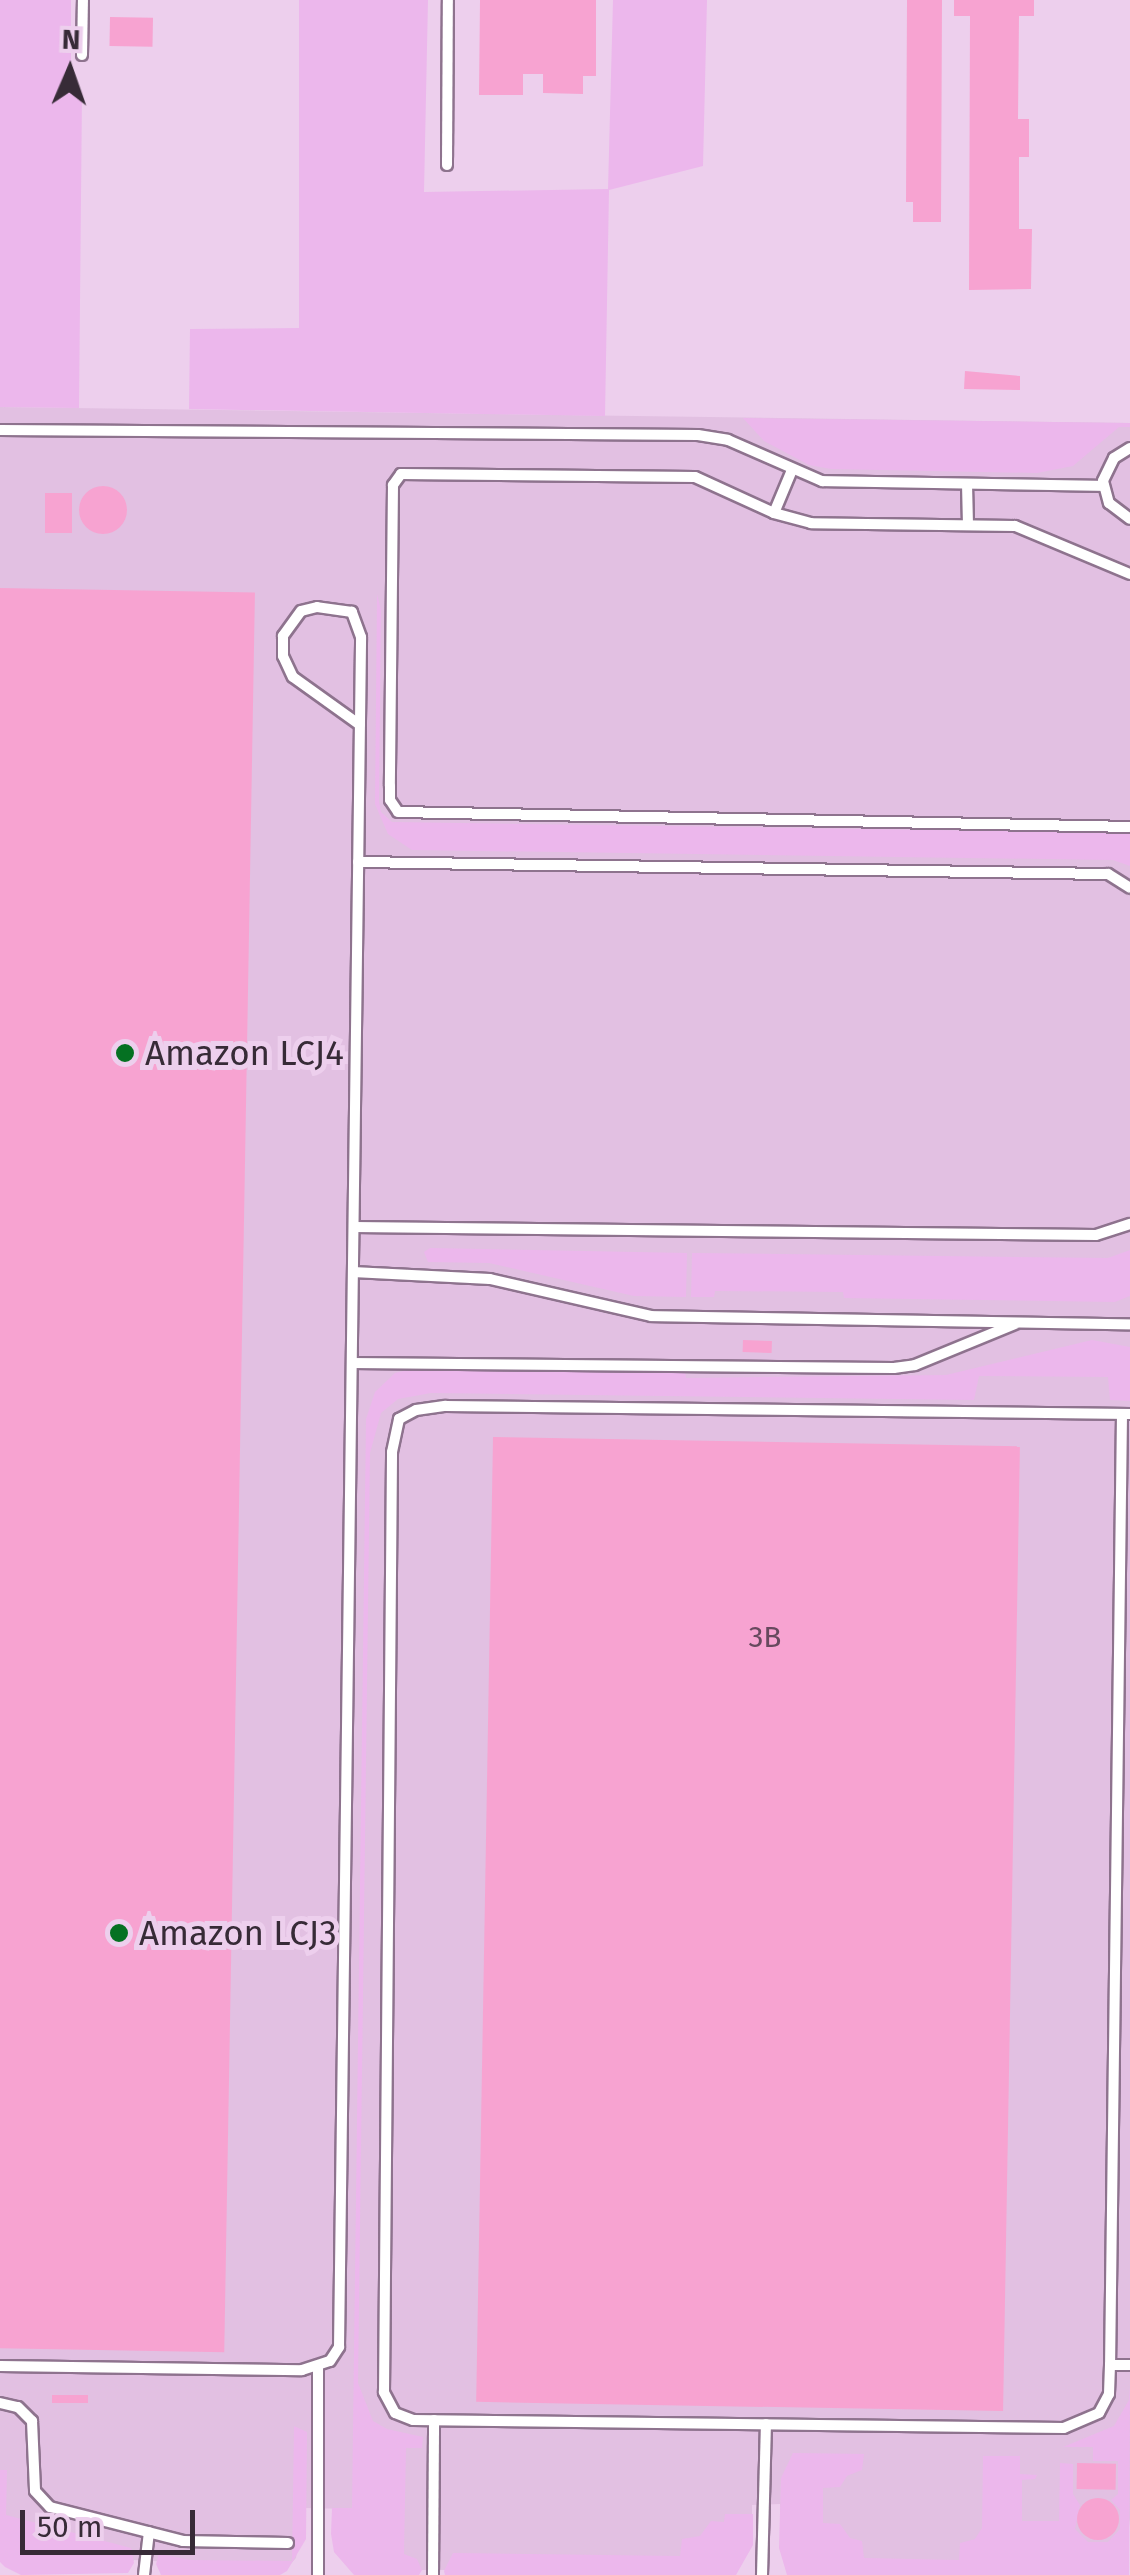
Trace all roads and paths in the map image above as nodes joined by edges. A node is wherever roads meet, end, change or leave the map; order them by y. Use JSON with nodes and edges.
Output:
{"nodes":[{"id":1,"x":82,"y":0,"type":"edge"},
{"id":2,"x":448,"y":0,"type":"edge"},
{"id":3,"x":82,"y":55,"type":"dead end"},
{"id":4,"x":447,"y":165,"type":"dead end"},
{"id":5,"x":0,"y":430,"type":"edge"},
{"id":6,"x":1130,"y":448,"type":"edge"},
{"id":7,"x":792,"y":470,"type":"junction"},
{"id":8,"x":967,"y":484,"type":"junction"},
{"id":9,"x":1104,"y":486,"type":"junction"},
{"id":10,"x":774,"y":512,"type":"junction"},
{"id":11,"x":1130,"y":519,"type":"edge"},
{"id":12,"x":968,"y":524,"type":"junction"},
{"id":13,"x":1130,"y":574,"type":"edge"},
{"id":14,"x":360,"y":725,"type":"junction"},
{"id":15,"x":1130,"y":827,"type":"edge"},
{"id":16,"x":358,"y":862,"type":"junction"},
{"id":17,"x":1130,"y":888,"type":"edge"},
{"id":18,"x":1130,"y":1224,"type":"edge"},
{"id":19,"x":354,"y":1226,"type":"junction"},
{"id":20,"x":353,"y":1272,"type":"junction"},
{"id":21,"x":1021,"y":1321,"type":"junction"},
{"id":22,"x":1130,"y":1324,"type":"edge"},
{"id":23,"x":352,"y":1363,"type":"junction"},
{"id":24,"x":1126,"y":1414,"type":"edge"},
{"id":25,"x":1110,"y":2365,"type":"junction"},
{"id":26,"x":1130,"y":2365,"type":"edge"},
{"id":27,"x":0,"y":2366,"type":"edge"},
{"id":28,"x":318,"y":2367,"type":"junction"},
{"id":29,"x":0,"y":2404,"type":"edge"},
{"id":30,"x":434,"y":2420,"type":"junction"},
{"id":31,"x":766,"y":2424,"type":"junction"},
{"id":32,"x":149,"y":2532,"type":"junction"},
{"id":33,"x":288,"y":2543,"type":"dead end"},
{"id":34,"x":144,"y":2575,"type":"edge"},
{"id":35,"x":318,"y":2575,"type":"edge"},
{"id":36,"x":432,"y":2575,"type":"edge"},
{"id":37,"x":762,"y":2575,"type":"edge"}],
"edges":[{"from":1,"to":3,"type":"lane"},
{"from":2,"to":4,"type":"lane"},
{"from":5,"to":7,"type":"lane"},
{"from":6,"to":9,"type":"lane"},
{"from":7,"to":8,"type":"lane"},
{"from":7,"to":10,"type":"lane"},
{"from":8,"to":9,"type":"lane"},
{"from":8,"to":12,"type":"lane"},
{"from":9,"to":11,"type":"lane"},
{"from":10,"to":12,"type":"lane"},
{"from":10,"to":15,"type":"lane"},
{"from":12,"to":13,"type":"lane"},
{"from":14,"to":14,"type":"lane"},
{"from":14,"to":16,"type":"lane"},
{"from":16,"to":17,"type":"lane"},
{"from":16,"to":19,"type":"lane"},
{"from":18,"to":19,"type":"lane"},
{"from":19,"to":20,"type":"lane"},
{"from":20,"to":21,"type":"lane"},
{"from":20,"to":23,"type":"lane"},
{"from":21,"to":22,"type":"lane"},
{"from":21,"to":23,"type":"lane"},
{"from":23,"to":28,"type":"lane"},
{"from":24,"to":25,"type":"lane"},
{"from":24,"to":30,"type":"lane"},
{"from":25,"to":26,"type":"lane"},
{"from":25,"to":31,"type":"lane"},
{"from":27,"to":28,"type":"lane"},
{"from":28,"to":35,"type":"lane"},
{"from":29,"to":32,"type":"lane"},
{"from":30,"to":31,"type":"lane"},
{"from":30,"to":36,"type":"lane"},
{"from":31,"to":37,"type":"lane"},
{"from":32,"to":33,"type":"lane"},
{"from":32,"to":34,"type":"lane"}]}
